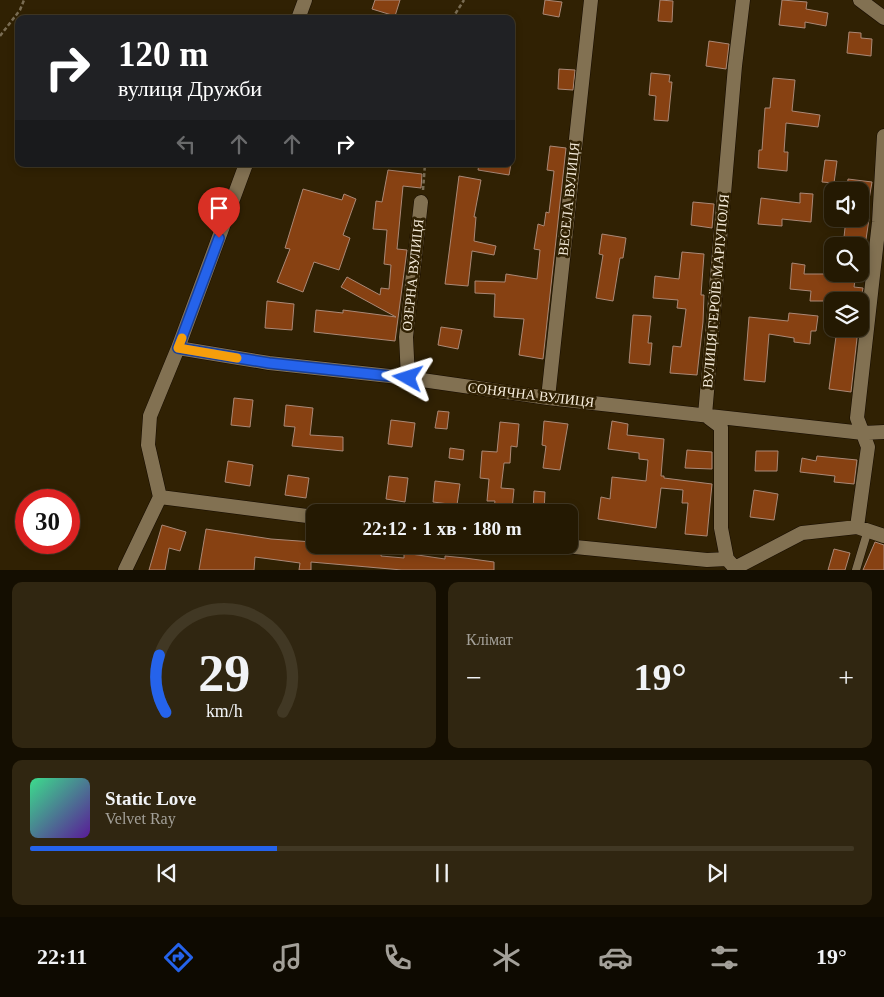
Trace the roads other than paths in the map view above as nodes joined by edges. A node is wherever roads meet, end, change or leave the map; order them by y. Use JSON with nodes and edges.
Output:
{"nodes":[{"id":1,"x":305,"y":0,"type":"edge"},
{"id":2,"x":591,"y":0,"type":"edge"},
{"id":3,"x":743,"y":0,"type":"edge"},
{"id":4,"x":860,"y":0,"type":"edge"},
{"id":5,"x":299,"y":15,"type":"edge"},
{"id":6,"x":884,"y":18,"type":"edge"},
{"id":7,"x":884,"y":136,"type":"edge"},
{"id":8,"x":245,"y":167,"type":"edge"},
{"id":9,"x":421,"y":202,"type":"road end"},
{"id":10,"x":178,"y":348,"type":"junction"},
{"id":11,"x":408,"y":378,"type":"junction"},
{"id":12,"x":548,"y":398,"type":"junction"},
{"id":13,"x":705,"y":415,"type":"junction"},
{"id":14,"x":884,"y":432,"type":"edge"},
{"id":15,"x":863,"y":433,"type":"junction"},
{"id":16,"x":160,"y":497,"type":"junction"},
{"id":17,"x":306,"y":515,"type":"edge"},
{"id":18,"x":863,"y":529,"type":"junction"},
{"id":19,"x":884,"y":536,"type":"edge"},
{"id":20,"x":578,"y":547,"type":"edge"},
{"id":21,"x":732,"y":565,"type":"edge"},
{"id":22,"x":126,"y":570,"type":"edge"},
{"id":23,"x":856,"y":570,"type":"edge"}],
"edges":[{"from":1,"to":5,"type":"street"},
{"from":2,"to":12,"type":"street","name":"ВЕСЕЛА ВУЛИЦЯ"},
{"from":3,"to":13,"type":"street","name":"ВУЛИЦЯ ГЕРОЇВ МАРІУПОЛЯ"},
{"from":4,"to":6,"type":"street"},
{"from":7,"to":15,"type":"street"},
{"from":8,"to":10,"type":"street"},
{"from":9,"to":11,"type":"street","name":"ОЗЕРНА ВУЛИЦЯ"},
{"from":10,"to":11,"type":"street","name":"СОНЯЧНА ВУЛИЦЯ"},
{"from":10,"to":16,"type":"street"},
{"from":11,"to":12,"type":"street","name":"СОНЯЧНА ВУЛИЦЯ"},
{"from":12,"to":13,"type":"street","name":"СОНЯЧНА ВУЛИЦЯ"},
{"from":13,"to":15,"type":"street","name":"СОНЯЧНА ВУЛИЦЯ"},
{"from":13,"to":21,"type":"street"},
{"from":14,"to":15,"type":"street","name":"СОНЯЧНА ВУЛИЦЯ"},
{"from":15,"to":18,"type":"street"},
{"from":16,"to":17,"type":"street"},
{"from":16,"to":22,"type":"street"},
{"from":18,"to":19,"type":"street"},
{"from":18,"to":21,"type":"street"},
{"from":18,"to":23,"type":"lane"},
{"from":20,"to":21,"type":"street"}]}
